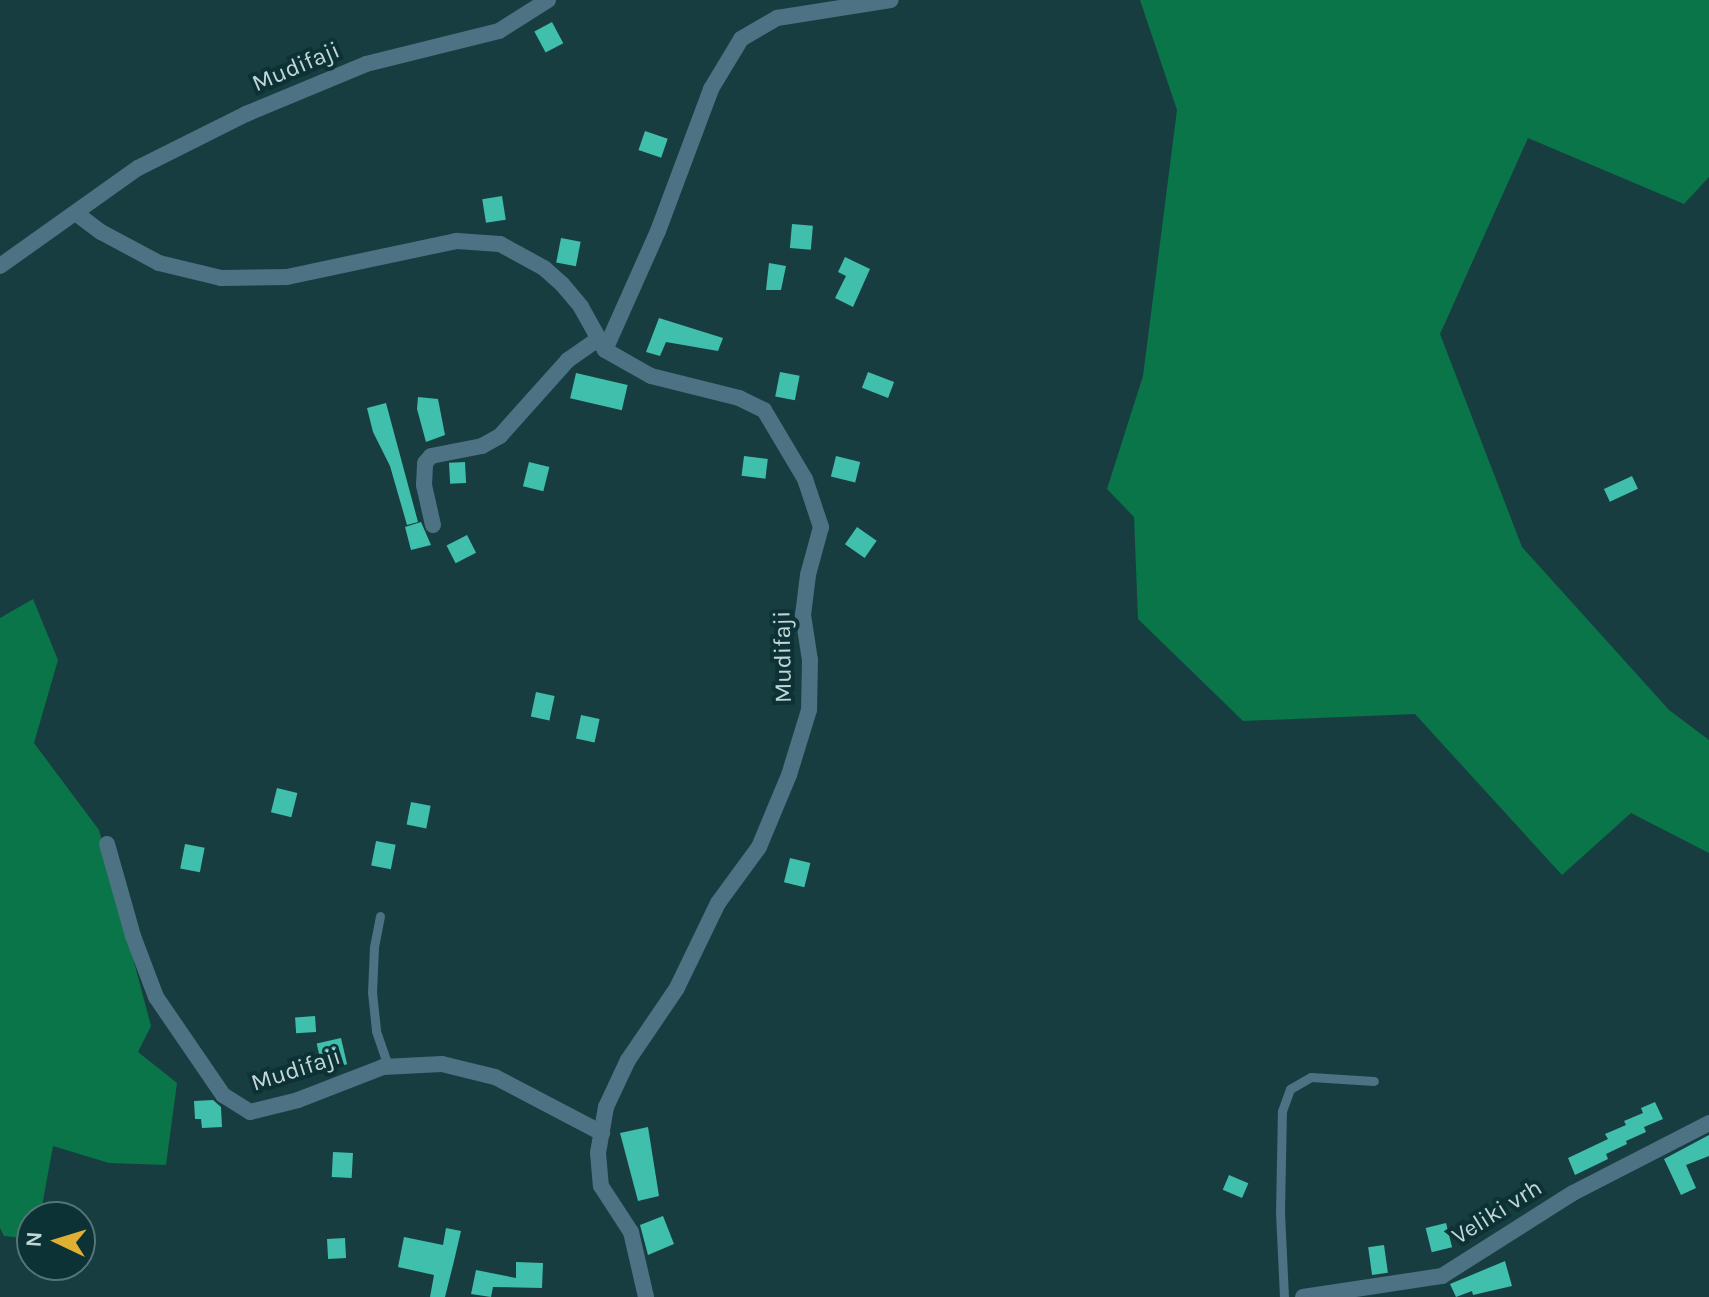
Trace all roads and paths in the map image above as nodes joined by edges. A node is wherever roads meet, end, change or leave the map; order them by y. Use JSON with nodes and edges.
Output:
{"nodes":[{"id":1,"x":548,"y":0,"type":"edge"},
{"id":2,"x":891,"y":0,"type":"edge"},
{"id":3,"x":77,"y":214,"type":"junction"},
{"id":4,"x":0,"y":266,"type":"edge"},
{"id":5,"x":602,"y":344,"type":"junction"},
{"id":6,"x":433,"y":525,"type":"dead end"},
{"id":7,"x":107,"y":844,"type":"dead end"},
{"id":8,"x":380,"y":916,"type":"dead end"},
{"id":9,"x":388,"y":1066,"type":"junction"},
{"id":10,"x":1374,"y":1081,"type":"dead end"},
{"id":11,"x":1707,"y":1123,"type":"edge"},
{"id":12,"x":602,"y":1133,"type":"junction"},
{"id":13,"x":1388,"y":1290,"type":"edge"},
{"id":14,"x":646,"y":1297,"type":"edge"},
{"id":15,"x":1284,"y":1297,"type":"edge"},
{"id":16,"x":1303,"y":1297,"type":"edge"}],
"edges":[{"from":1,"to":3,"type":"street","name":"Mudifaji"},
{"from":2,"to":5,"type":"street"},
{"from":3,"to":4,"type":"street","name":"Mudifaji"},
{"from":3,"to":5,"type":"street","name":"Mudifaji"},
{"from":5,"to":6,"type":"street"},
{"from":5,"to":12,"type":"street","name":"Mudifaji"},
{"from":7,"to":9,"type":"street","name":"Mudifaji"},
{"from":8,"to":9,"type":"lane"},
{"from":9,"to":12,"type":"street","name":"Mudifaji"},
{"from":10,"to":15,"type":"lane"},
{"from":11,"to":13,"type":"street","name":"Veliki vrh"},
{"from":12,"to":14,"type":"street","name":"Mudifaji"},
{"from":13,"to":16,"type":"street","name":"Veliki vrh"}]}
